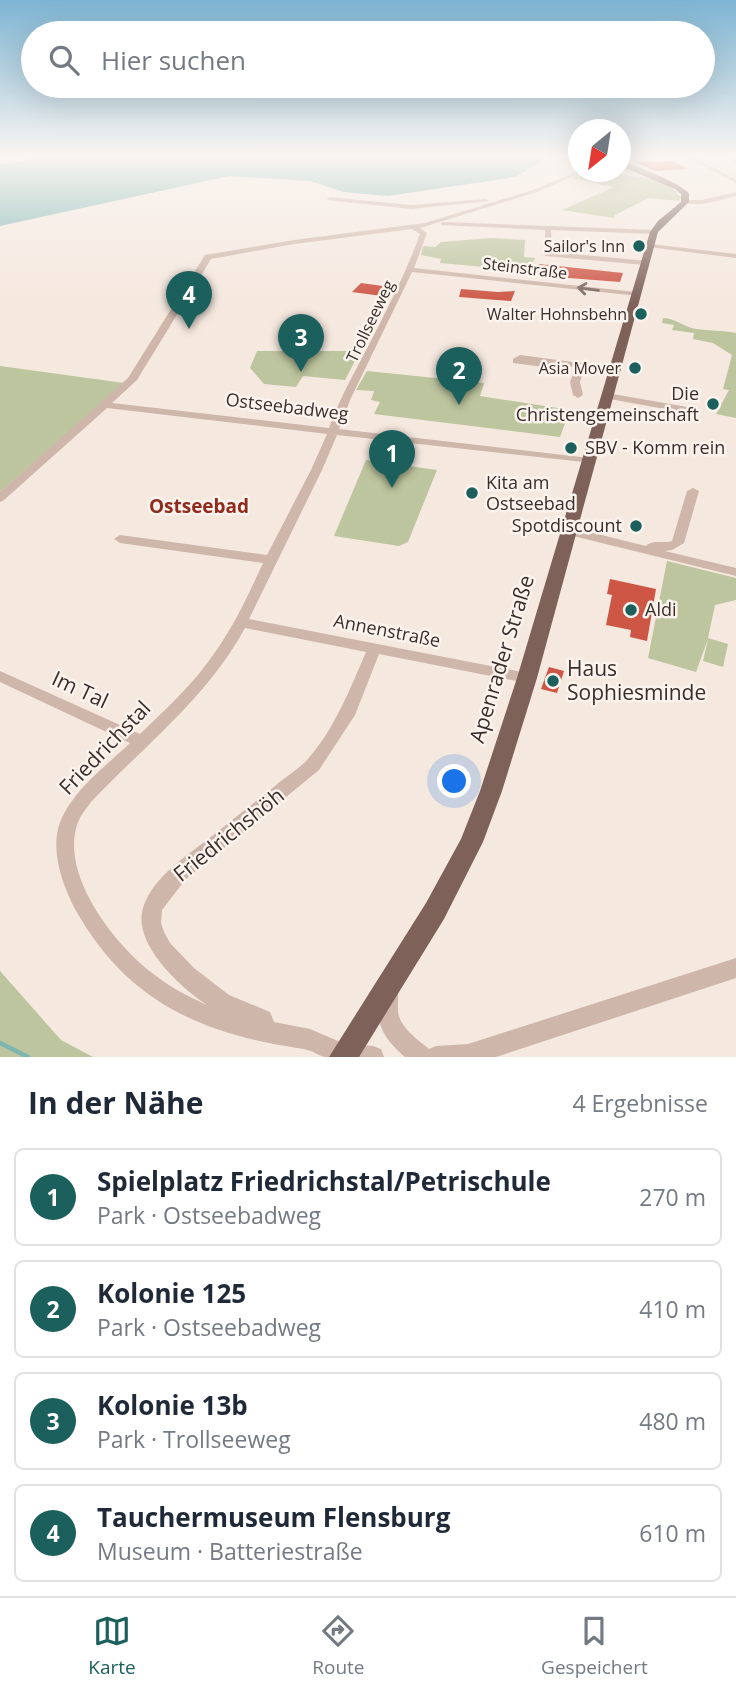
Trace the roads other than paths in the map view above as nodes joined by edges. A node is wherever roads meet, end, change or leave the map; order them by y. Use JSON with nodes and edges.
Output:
{"nodes":[{"id":1,"x":681,"y":206,"type":"edge"},
{"id":2,"x":486,"y":207,"type":"edge"},
{"id":3,"x":436,"y":223,"type":"junction"},
{"id":4,"x":414,"y":227,"type":"junction"},
{"id":5,"x":548,"y":228,"type":"junction"},
{"id":6,"x":654,"y":232,"type":"junction"},
{"id":7,"x":650,"y":246,"type":"junction"},
{"id":8,"x":736,"y":256,"type":"edge"},
{"id":9,"x":645,"y":264,"type":"junction"},
{"id":10,"x":411,"y":270,"type":"junction"},
{"id":11,"x":636,"y":295,"type":"junction"},
{"id":12,"x":561,"y":363,"type":"dead end"},
{"id":13,"x":581,"y":365,"type":"junction"},
{"id":14,"x":615,"y":370,"type":"junction"},
{"id":15,"x":578,"y":395,"type":"dead end"},
{"id":16,"x":607,"y":396,"type":"junction"},
{"id":17,"x":107,"y":405,"type":"junction"},
{"id":18,"x":687,"y":410,"type":"dead end"},
{"id":19,"x":334,"y":430,"type":"junction"},
{"id":20,"x":589,"y":461,"type":"junction"},
{"id":21,"x":693,"y":491,"type":"dead end"},
{"id":22,"x":0,"y":498,"type":"edge"},
{"id":23,"x":569,"y":531,"type":"junction"},
{"id":24,"x":120,"y":539,"type":"dead end"},
{"id":25,"x":630,"y":546,"type":"junction"},
{"id":26,"x":271,"y":560,"type":"junction"},
{"id":27,"x":736,"y":572,"type":"edge"},
{"id":28,"x":240,"y":622,"type":"junction"},
{"id":29,"x":375,"y":648,"type":"junction"},
{"id":30,"x":0,"y":676,"type":"edge"},
{"id":31,"x":527,"y":678,"type":"junction"},
{"id":32,"x":141,"y":741,"type":"junction"},
{"id":33,"x":736,"y":968,"type":"edge"},
{"id":34,"x":397,"y":972,"type":"junction"},
{"id":35,"x":267,"y":1032,"type":"junction"},
{"id":36,"x":346,"y":1056,"type":"edge"},
{"id":37,"x":465,"y":1056,"type":"edge"},
{"id":38,"x":373,"y":1057,"type":"edge"},
{"id":39,"x":422,"y":1057,"type":"edge"},
{"id":40,"x":436,"y":1057,"type":"edge"}],
"edges":[{"from":1,"to":6,"type":"main road"},
{"from":2,"to":3,"type":"street"},
{"from":3,"to":4,"type":"street"},
{"from":3,"to":5,"type":"street"},
{"from":4,"to":10,"type":"street","name":"Trollseeweg"},
{"from":4,"to":17,"type":"street"},
{"from":5,"to":6,"type":"street"},
{"from":5,"to":9,"type":"street"},
{"from":6,"to":7,"type":"main road","name":"Apenrader Straße"},
{"from":7,"to":8,"type":"street"},
{"from":7,"to":9,"type":"main road","name":"Apenrader Straße"},
{"from":9,"to":11,"type":"main road","name":"Apenrader Straße"},
{"from":11,"to":10,"type":"street","name":"Steinstraße","one_way":true},
{"from":10,"to":19,"type":"street","name":"Trollseeweg"},
{"from":11,"to":14,"type":"main road","name":"Apenrader Straße"},
{"from":12,"to":13,"type":"street"},
{"from":13,"to":14,"type":"street"},
{"from":13,"to":15,"type":"street"},
{"from":14,"to":16,"type":"main road","name":"Apenrader Straße"},
{"from":16,"to":18,"type":"street"},
{"from":16,"to":20,"type":"main road","name":"Apenrader Straße"},
{"from":17,"to":19,"type":"street","name":"Ostseebadweg"},
{"from":17,"to":22,"type":"street"},
{"from":19,"to":20,"type":"street","name":"Ostseebadweg"},
{"from":19,"to":26,"type":"street","name":"Friedrichstal"},
{"from":20,"to":23,"type":"main road","name":"Apenrader Straße"},
{"from":21,"to":25,"type":"street"},
{"from":23,"to":25,"type":"street"},
{"from":23,"to":31,"type":"main road","name":"Apenrader Straße"},
{"from":24,"to":26,"type":"street"},
{"from":25,"to":27,"type":"street"},
{"from":26,"to":28,"type":"street","name":"Friedrichstal"},
{"from":28,"to":29,"type":"street","name":"Annenstraße"},
{"from":28,"to":32,"type":"street","name":"Friedrichstal"},
{"from":29,"to":31,"type":"street","name":"Annenstraße"},
{"from":29,"to":35,"type":"street","name":"Friedrichshöh"},
{"from":30,"to":32,"type":"street","name":"Im Tal"},
{"from":31,"to":34,"type":"main road","name":"Apenrader Straße"},
{"from":32,"to":35,"type":"street","name":"Friedrichstal"},
{"from":33,"to":37,"type":"street"},
{"from":34,"to":36,"type":"main road","name":"Apenrader Straße"},
{"from":34,"to":39,"type":"street"},
{"from":35,"to":36,"type":"street","name":"Friedrichshöh"},
{"from":36,"to":38,"type":"street"},
{"from":37,"to":40,"type":"street"}]}
